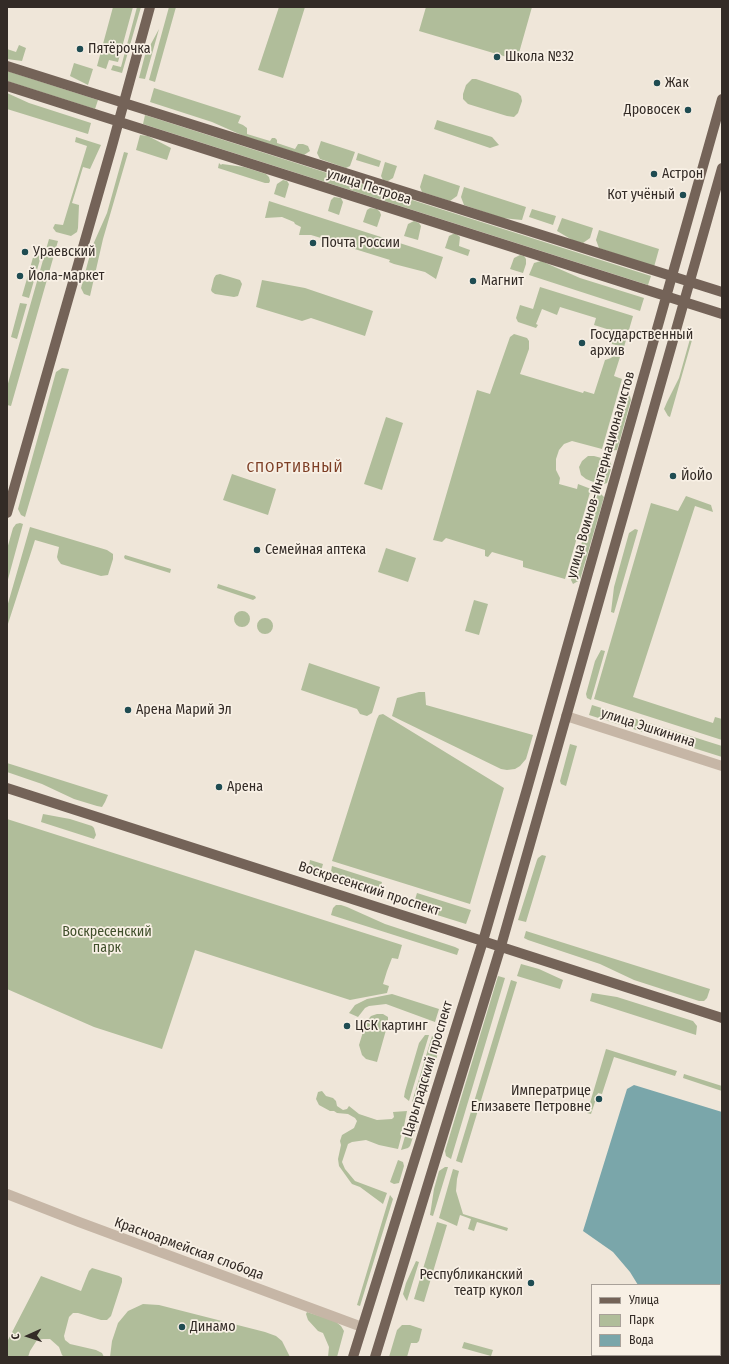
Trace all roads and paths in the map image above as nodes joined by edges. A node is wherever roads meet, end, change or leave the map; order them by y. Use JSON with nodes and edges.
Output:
{"nodes":[{"id":1,"x":150,"y":7,"type":"edge"},
{"id":2,"x":7,"y":66,"type":"edge"},
{"id":3,"x":7,"y":86,"type":"edge"},
{"id":4,"x":722,"y":99,"type":"edge"},
{"id":5,"x":123,"y":103,"type":"junction"},
{"id":6,"x":118,"y":122,"type":"junction"},
{"id":7,"x":722,"y":168,"type":"edge"},
{"id":8,"x":672,"y":276,"type":"junction"},
{"id":9,"x":689,"y":281,"type":"junction"},
{"id":10,"x":722,"y":292,"type":"edge"},
{"id":11,"x":666,"y":296,"type":"junction"},
{"id":12,"x":684,"y":302,"type":"junction"},
{"id":13,"x":722,"y":314,"type":"edge"},
{"id":14,"x":7,"y":513,"type":"edge"},
{"id":15,"x":566,"y":716,"type":"junction"},
{"id":16,"x":722,"y":766,"type":"edge"},
{"id":17,"x":7,"y":788,"type":"edge"},
{"id":18,"x":528,"y":789,"type":"joint"},
{"id":19,"x":483,"y":941,"type":"junction"},
{"id":20,"x":500,"y":946,"type":"junction"},
{"id":21,"x":722,"y":1018,"type":"edge"},
{"id":22,"x":7,"y":1194,"type":"edge"},
{"id":23,"x":362,"y":1327,"type":"junction"},
{"id":24,"x":353,"y":1357,"type":"edge"},
{"id":25,"x":375,"y":1357,"type":"edge"}],
"edges":[{"from":1,"to":5,"type":"main road"},
{"from":2,"to":5,"type":"main road","name":"улица Петрова"},
{"from":3,"to":6,"type":"main road","name":"улица Петрова"},
{"from":4,"to":8,"type":"main road","name":"улица Воинов-Интернационалистов"},
{"from":5,"to":6,"type":"main road"},
{"from":5,"to":8,"type":"main road","name":"улица Петрова"},
{"from":6,"to":11,"type":"main road","name":"улица Петрова"},
{"from":6,"to":14,"type":"main road"},
{"from":7,"to":9,"type":"main road"},
{"from":8,"to":9,"type":"main road","name":"улица Петрова"},
{"from":8,"to":11,"type":"main road","name":"улица Воинов-Интернационалистов"},
{"from":9,"to":10,"type":"main road","name":"улица Петрова"},
{"from":9,"to":12,"type":"main road"},
{"from":11,"to":12,"type":"main road","name":"улица Петрова"},
{"from":11,"to":18,"type":"main road","name":"улица Воинов-Интернационалистов"},
{"from":12,"to":13,"type":"main road","name":"улица Петрова"},
{"from":12,"to":15,"type":"main road"},
{"from":15,"to":16,"type":"street","name":"улица Эшкинина"},
{"from":15,"to":20,"type":"main road"},
{"from":17,"to":19,"type":"main road","name":"Воскресенский проспект"},
{"from":18,"to":19,"type":"main road","name":"Царьградский проспект"},
{"from":19,"to":20,"type":"main road","name":"Воскресенский проспект"},
{"from":19,"to":23,"type":"main road","name":"Царьградский проспект"},
{"from":20,"to":21,"type":"main road","name":"Воскресенский проспект"},
{"from":20,"to":25,"type":"main road"},
{"from":22,"to":23,"type":"street","name":"Красноармейская слобода"},
{"from":23,"to":24,"type":"main road","name":"Царьградский проспект"}]}
